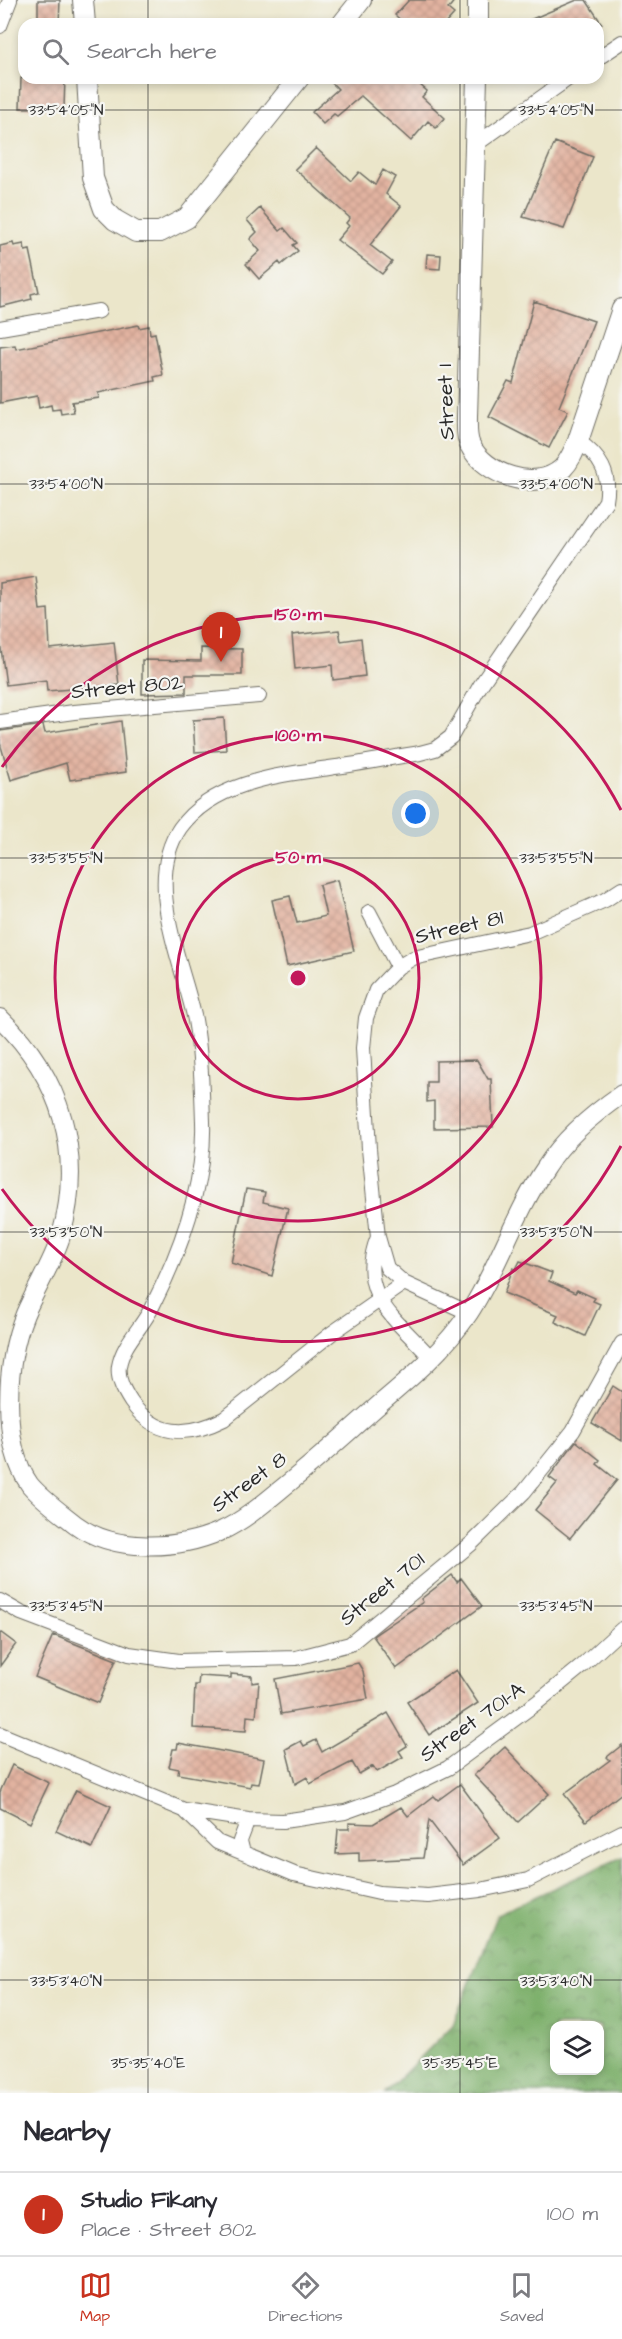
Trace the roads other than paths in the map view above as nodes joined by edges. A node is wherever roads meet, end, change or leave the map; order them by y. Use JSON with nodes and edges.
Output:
{"nodes":[{"id":1,"x":10,"y":0,"type":"edge"},
{"id":2,"x":83,"y":0,"type":"edge"},
{"id":3,"x":361,"y":0,"type":"edge"},
{"id":4,"x":478,"y":0,"type":"edge"},
{"id":5,"x":84,"y":18,"type":"edge"},
{"id":6,"x":347,"y":18,"type":"edge"},
{"id":7,"x":478,"y":18,"type":"edge"},
{"id":8,"x":0,"y":26,"type":"edge"},
{"id":9,"x":622,"y":42,"type":"edge"},
{"id":10,"x":604,"y":54,"type":"edge"},
{"id":11,"x":87,"y":84,"type":"edge"},
{"id":12,"x":294,"y":84,"type":"edge"},
{"id":13,"x":477,"y":84,"type":"edge"},
{"id":14,"x":561,"y":84,"type":"edge"},
{"id":15,"x":475,"y":145,"type":"junction"},
{"id":16,"x":622,"y":309,"type":"edge"},
{"id":17,"x":99,"y":311,"type":"dead end"},
{"id":18,"x":0,"y":328,"type":"edge"},
{"id":19,"x":578,"y":441,"type":"junction"},
{"id":20,"x":259,"y":696,"type":"dead end"},
{"id":21,"x":0,"y":722,"type":"edge"},
{"id":22,"x":622,"y":889,"type":"edge"},
{"id":23,"x":369,"y":912,"type":"dead end"},
{"id":24,"x":398,"y":967,"type":"junction"},
{"id":25,"x":0,"y":1018,"type":"edge"},
{"id":26,"x":622,"y":1094,"type":"edge"},
{"id":27,"x":378,"y":1237,"type":"junction"},
{"id":28,"x":404,"y":1283,"type":"junction"},
{"id":29,"x":378,"y":1300,"type":"junction"},
{"id":30,"x":469,"y":1313,"type":"junction"},
{"id":31,"x":622,"y":1343,"type":"edge"},
{"id":32,"x":432,"y":1359,"type":"junction"},
{"id":33,"x":0,"y":1601,"type":"edge"},
{"id":34,"x":622,"y":1629,"type":"edge"},
{"id":35,"x":0,"y":1734,"type":"edge"},
{"id":36,"x":184,"y":1810,"type":"junction"},
{"id":37,"x":248,"y":1820,"type":"junction"},
{"id":38,"x":622,"y":1832,"type":"edge"},
{"id":39,"x":243,"y":1853,"type":"junction"}],
"edges":[{"from":1,"to":8,"type":"street"},
{"from":2,"to":5,"type":"main road"},
{"from":3,"to":6,"type":"main road"},
{"from":4,"to":7,"type":"main road"},
{"from":9,"to":10,"type":"street"},
{"from":11,"to":12,"type":"main road"},
{"from":13,"to":15,"type":"main road","name":"Street 1"},
{"from":14,"to":15,"type":"street"},
{"from":15,"to":19,"type":"main road","name":"Street 1"},
{"from":16,"to":19,"type":"main road","name":"Street 1"},
{"from":17,"to":18,"type":"street"},
{"from":19,"to":29,"type":"street"},
{"from":20,"to":21,"type":"street","name":"Street 802"},
{"from":22,"to":24,"type":"street","name":"Street 81"},
{"from":23,"to":24,"type":"street"},
{"from":24,"to":27,"type":"street","name":"Street 81"},
{"from":25,"to":32,"type":"street","name":"Street 8"},
{"from":26,"to":30,"type":"street","name":"Street 8"},
{"from":27,"to":28,"type":"street","name":"Street 81"},
{"from":27,"to":29,"type":"street","name":"Street 81"},
{"from":28,"to":29,"type":"street"},
{"from":28,"to":30,"type":"street","name":"Street 81"},
{"from":29,"to":32,"type":"street","name":"Street 81"},
{"from":30,"to":32,"type":"street","name":"Street 8"},
{"from":31,"to":33,"type":"street","name":"Street 701"},
{"from":34,"to":37,"type":"street","name":"Street 701-A"},
{"from":35,"to":36,"type":"street"},
{"from":36,"to":37,"type":"street","name":"Street 701-A"},
{"from":36,"to":39,"type":"street"},
{"from":37,"to":39,"type":"street"},
{"from":38,"to":39,"type":"street"}]}
